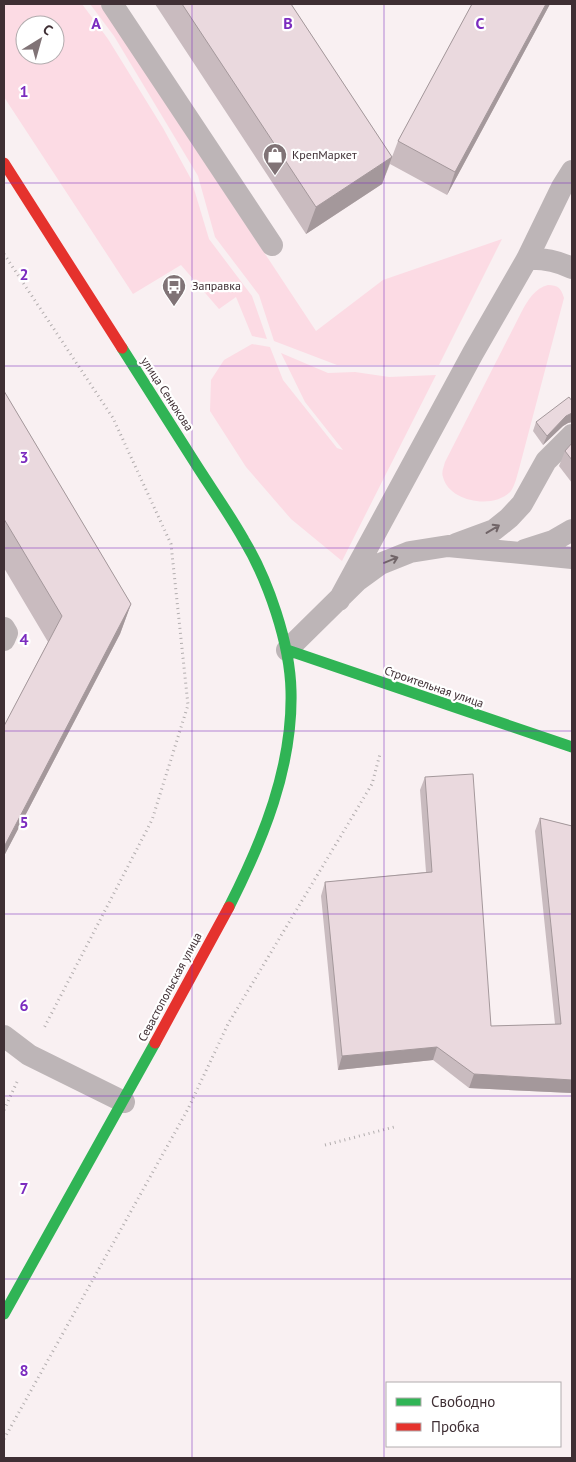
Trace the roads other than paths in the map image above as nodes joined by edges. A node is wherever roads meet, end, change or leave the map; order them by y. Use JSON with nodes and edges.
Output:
{"nodes":[{"id":1,"x":112,"y":4,"type":"edge"},
{"id":2,"x":4,"y":163,"type":"edge"},
{"id":3,"x":572,"y":171,"type":"edge"},
{"id":4,"x":272,"y":245,"type":"dead end"},
{"id":5,"x":527,"y":259,"type":"junction"},
{"id":6,"x":572,"y":268,"type":"edge"},
{"id":7,"x":572,"y":435,"type":"edge"},
{"id":8,"x":572,"y":530,"type":"edge"},
{"id":9,"x":448,"y":546,"type":"junction"},
{"id":10,"x":517,"y":553,"type":"junction"},
{"id":11,"x":572,"y":558,"type":"edge"},
{"id":12,"x":339,"y":600,"type":"junction"},
{"id":13,"x":4,"y":628,"type":"edge"},
{"id":14,"x":4,"y":640,"type":"edge"},
{"id":15,"x":287,"y":650,"type":"junction"},
{"id":16,"x":572,"y":747,"type":"edge"},
{"id":17,"x":13,"y":1048,"type":"edge"},
{"id":18,"x":124,"y":1102,"type":"junction"},
{"id":19,"x":4,"y":1314,"type":"edge"}],
"edges":[{"from":1,"to":4,"type":"lane"},
{"from":2,"to":15,"type":"main road","name":"улица Сенюкова"},
{"from":3,"to":5,"type":"lane"},
{"from":5,"to":6,"type":"lane"},
{"from":5,"to":12,"type":"lane"},
{"from":9,"to":7,"type":"lane","one_way":true},
{"from":8,"to":10,"type":"lane"},
{"from":9,"to":10,"type":"lane"},
{"from":12,"to":9,"type":"lane","one_way":true},
{"from":10,"to":11,"type":"lane"},
{"from":12,"to":15,"type":"lane"},
{"from":13,"to":14,"type":"lane"},
{"from":15,"to":16,"type":"main road","name":"Строительная улица"},
{"from":15,"to":18,"type":"main road","name":"Севастопольская улица"},
{"from":17,"to":18,"type":"lane"},
{"from":18,"to":19,"type":"main road","name":"Севастопольская улица"}]}
